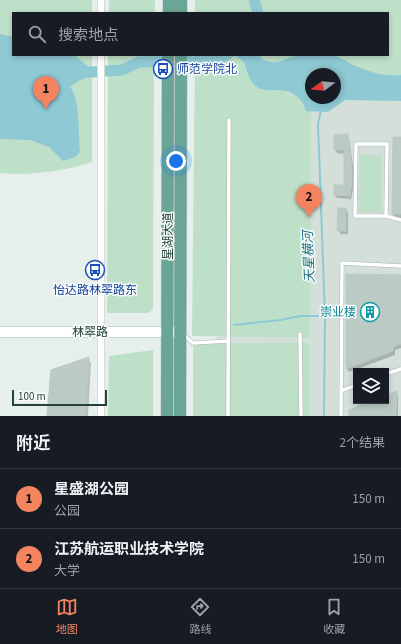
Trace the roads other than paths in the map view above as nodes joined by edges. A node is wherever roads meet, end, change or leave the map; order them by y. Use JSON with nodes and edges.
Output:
{"nodes":[{"id":1,"x":101,"y":0,"type":"edge"},
{"id":2,"x":168,"y":0,"type":"edge"},
{"id":3,"x":181,"y":0,"type":"edge"},
{"id":4,"x":101,"y":12,"type":"edge"},
{"id":5,"x":168,"y":12,"type":"edge"},
{"id":6,"x":181,"y":12,"type":"edge"},
{"id":7,"x":101,"y":56,"type":"edge"},
{"id":8,"x":169,"y":56,"type":"edge"},
{"id":9,"x":177,"y":63,"type":"edge"},
{"id":10,"x":229,"y":120,"type":"dead end"},
{"id":11,"x":386,"y":216,"type":"junction"},
{"id":12,"x":401,"y":220,"type":"edge"},
{"id":13,"x":401,"y":266,"type":"edge"},
{"id":14,"x":0,"y":332,"type":"edge"},
{"id":15,"x":102,"y":332,"type":"junction"},
{"id":16,"x":174,"y":332,"type":"junction"},
{"id":17,"x":300,"y":334,"type":"dead end"},
{"id":18,"x":228,"y":341,"type":"junction"},
{"id":19,"x":401,"y":369,"type":"edge"},
{"id":20,"x":389,"y":373,"type":"edge"},
{"id":21,"x":353,"y":387,"type":"edge"},
{"id":22,"x":341,"y":391,"type":"junction"},
{"id":23,"x":101,"y":416,"type":"edge"},
{"id":24,"x":167,"y":416,"type":"edge"},
{"id":25,"x":180,"y":416,"type":"edge"},
{"id":26,"x":228,"y":416,"type":"edge"},
{"id":27,"x":301,"y":416,"type":"edge"},
{"id":28,"x":341,"y":416,"type":"edge"}],
"edges":[{"from":1,"to":4,"type":"street"},
{"from":2,"to":5,"type":"main road"},
{"from":3,"to":6,"type":"main road"},
{"from":7,"to":15,"type":"street"},
{"from":8,"to":9,"type":"main road","name":"星湖大道"},
{"from":9,"to":16,"type":"main road","name":"星湖大道"},
{"from":10,"to":18,"type":"lane"},
{"from":11,"to":11,"type":"lane"},
{"from":11,"to":12,"type":"lane"},
{"from":13,"to":22,"type":"lane"},
{"from":14,"to":15,"type":"street","name":"林翠路"},
{"from":15,"to":16,"type":"street","name":"林翠路"},
{"from":15,"to":23,"type":"street"},
{"from":16,"to":18,"type":"lane"},
{"from":16,"to":24,"type":"main road","name":"星湖大道"},
{"from":16,"to":25,"type":"main road","name":"星湖大道"},
{"from":17,"to":27,"type":"lane"},
{"from":18,"to":26,"type":"lane"},
{"from":19,"to":20,"type":"lane"},
{"from":21,"to":22,"type":"lane"},
{"from":22,"to":28,"type":"lane"}]}
